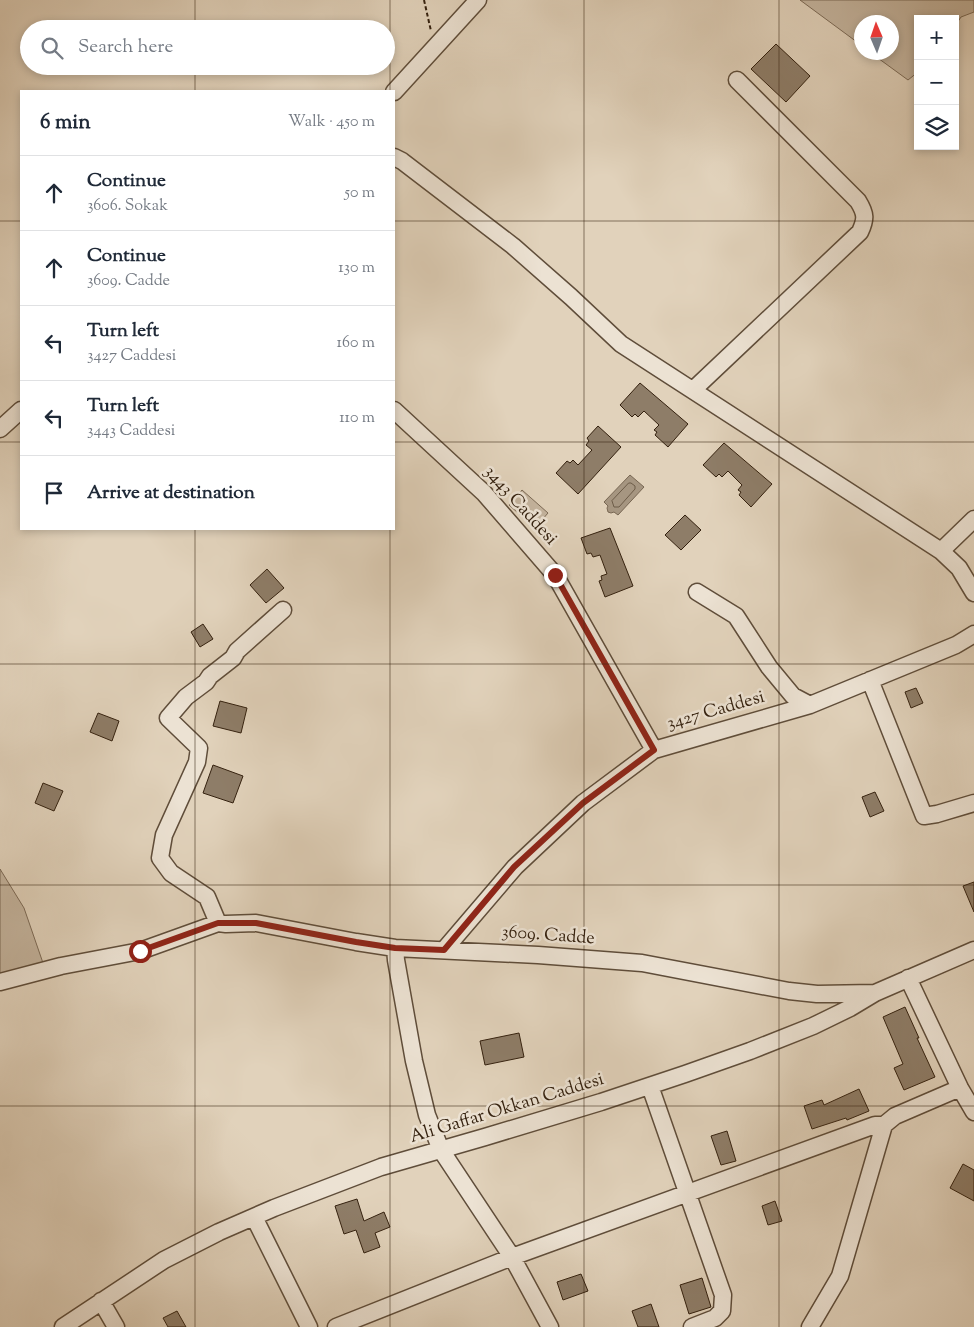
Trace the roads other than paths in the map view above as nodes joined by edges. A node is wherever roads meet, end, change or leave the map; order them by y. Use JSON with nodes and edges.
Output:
{"nodes":[{"id":1,"x":478,"y":0,"type":"edge"},
{"id":2,"x":737,"y":80,"type":"dead end"},
{"id":3,"x":395,"y":91,"type":"edge"},
{"id":4,"x":395,"y":158,"type":"edge"},
{"id":5,"x":694,"y":390,"type":"junction"},
{"id":6,"x":20,"y":411,"type":"edge"},
{"id":7,"x":395,"y":411,"type":"edge"},
{"id":8,"x":0,"y":428,"type":"edge"},
{"id":9,"x":974,"y":519,"type":"edge"},
{"id":10,"x":941,"y":551,"type":"junction"},
{"id":11,"x":697,"y":592,"type":"dead end"},
{"id":12,"x":974,"y":592,"type":"edge"},
{"id":13,"x":284,"y":610,"type":"dead end"},
{"id":14,"x":974,"y":634,"type":"edge"},
{"id":15,"x":870,"y":680,"type":"junction"},
{"id":16,"x":810,"y":705,"type":"junction"},
{"id":17,"x":654,"y":750,"type":"junction"},
{"id":18,"x":974,"y":803,"type":"edge"},
{"id":19,"x":218,"y":923,"type":"junction"},
{"id":20,"x":395,"y":948,"type":"junction"},
{"id":21,"x":444,"y":950,"type":"junction"},
{"id":22,"x":974,"y":950,"type":"edge"},
{"id":23,"x":908,"y":978,"type":"junction"},
{"id":24,"x":0,"y":982,"type":"edge"},
{"id":25,"x":875,"y":993,"type":"junction"},
{"id":26,"x":650,"y":1086,"type":"junction"},
{"id":27,"x":960,"y":1088,"type":"junction"},
{"id":28,"x":974,"y":1112,"type":"edge"},
{"id":29,"x":884,"y":1125,"type":"junction"},
{"id":30,"x":441,"y":1150,"type":"junction"},
{"id":31,"x":687,"y":1194,"type":"junction"},
{"id":32,"x":254,"y":1217,"type":"junction"},
{"id":33,"x":512,"y":1257,"type":"junction"},
{"id":34,"x":102,"y":1301,"type":"junction"},
{"id":35,"x":63,"y":1327,"type":"edge"},
{"id":36,"x":116,"y":1327,"type":"edge"},
{"id":37,"x":310,"y":1327,"type":"edge"},
{"id":38,"x":336,"y":1327,"type":"edge"},
{"id":39,"x":550,"y":1327,"type":"edge"},
{"id":40,"x":692,"y":1327,"type":"edge"},
{"id":41,"x":810,"y":1327,"type":"edge"}],
"edges":[{"from":1,"to":3,"type":"street"},
{"from":2,"to":5,"type":"street"},
{"from":4,"to":5,"type":"street"},
{"from":5,"to":10,"type":"street"},
{"from":6,"to":8,"type":"street"},
{"from":7,"to":17,"type":"street","name":"3443 Caddesi"},
{"from":9,"to":10,"type":"street"},
{"from":10,"to":12,"type":"street"},
{"from":11,"to":16,"type":"street"},
{"from":13,"to":19,"type":"street"},
{"from":14,"to":15,"type":"street","name":"3427 Caddesi"},
{"from":15,"to":16,"type":"street","name":"3427 Caddesi"},
{"from":15,"to":18,"type":"street"},
{"from":16,"to":17,"type":"street","name":"3427 Caddesi"},
{"from":17,"to":21,"type":"street","name":"3427 Caddesi"},
{"from":19,"to":20,"type":"street","name":"3609. Cadde"},
{"from":19,"to":24,"type":"street","name":"3609. Cadde"},
{"from":20,"to":21,"type":"street","name":"3609. Cadde"},
{"from":20,"to":30,"type":"street"},
{"from":21,"to":25,"type":"street","name":"3609. Cadde"},
{"from":22,"to":23,"type":"street","name":"Ali Gaffar Okkan Caddesi"},
{"from":23,"to":25,"type":"street","name":"Ali Gaffar Okkan Caddesi"},
{"from":23,"to":27,"type":"street"},
{"from":25,"to":26,"type":"street","name":"Ali Gaffar Okkan Caddesi"},
{"from":26,"to":30,"type":"street","name":"Ali Gaffar Okkan Caddesi"},
{"from":26,"to":31,"type":"street"},
{"from":27,"to":28,"type":"street"},
{"from":27,"to":29,"type":"street"},
{"from":29,"to":31,"type":"street"},
{"from":29,"to":41,"type":"street"},
{"from":30,"to":32,"type":"street","name":"Ali Gaffar Okkan Caddesi"},
{"from":30,"to":33,"type":"street"},
{"from":31,"to":33,"type":"street"},
{"from":31,"to":40,"type":"street"},
{"from":32,"to":34,"type":"street","name":"Ali Gaffar Okkan Caddesi"},
{"from":32,"to":37,"type":"street"},
{"from":33,"to":38,"type":"street"},
{"from":33,"to":39,"type":"street"},
{"from":34,"to":35,"type":"street","name":"Ali Gaffar Okkan Caddesi"},
{"from":34,"to":36,"type":"street"}]}
